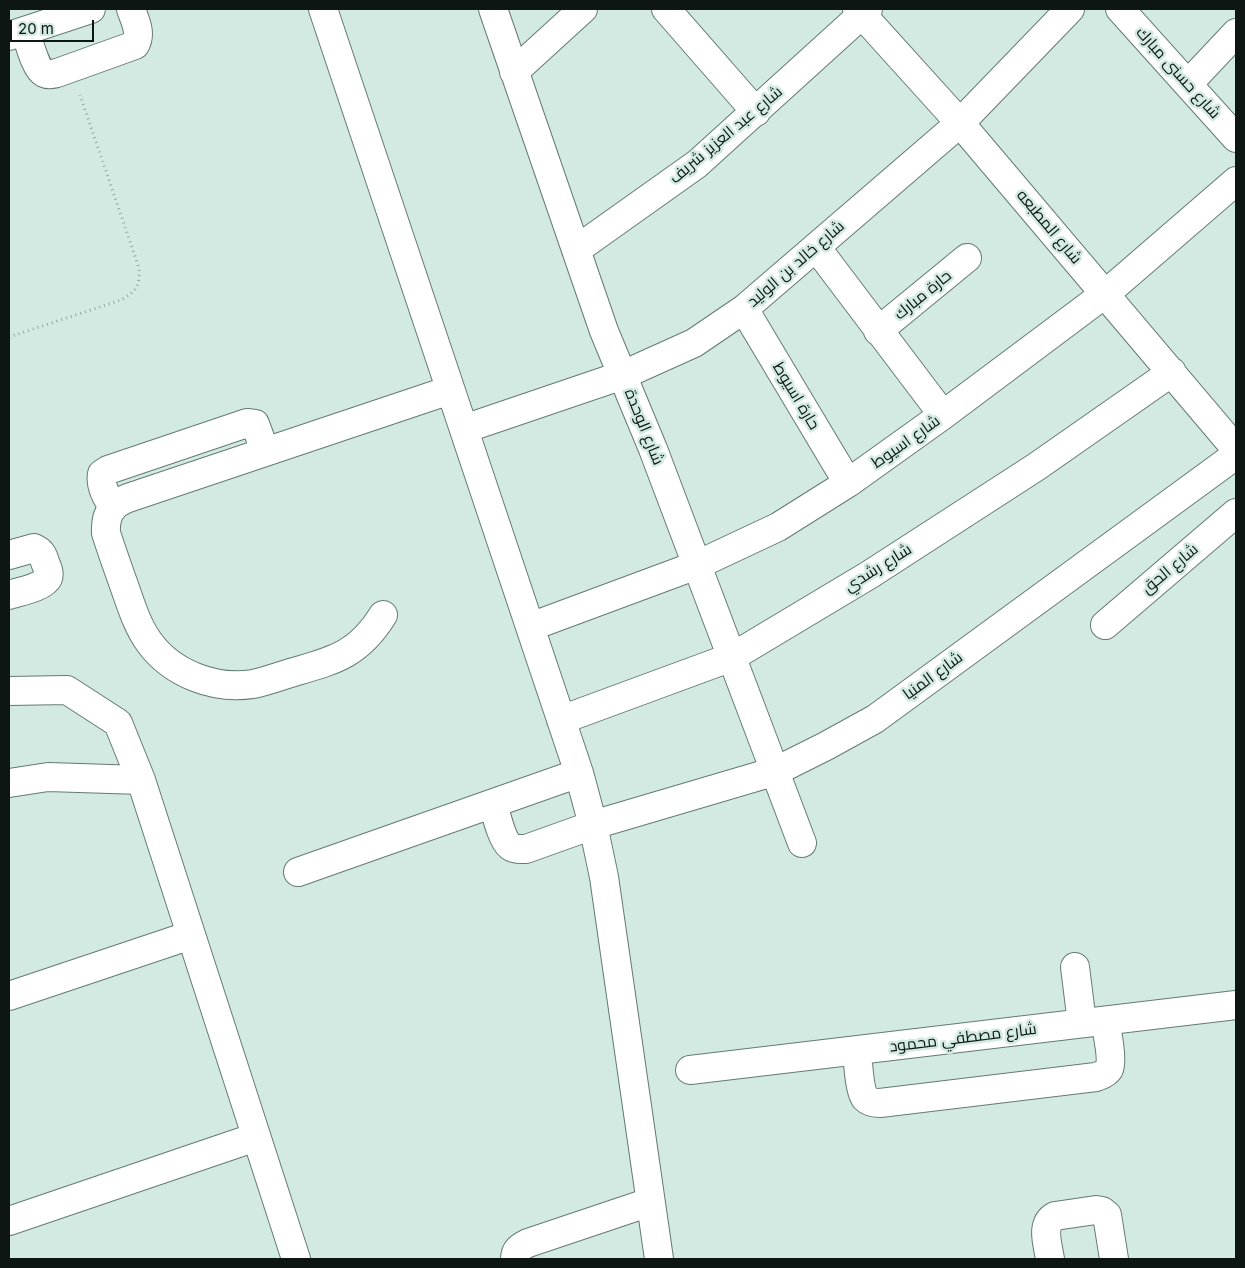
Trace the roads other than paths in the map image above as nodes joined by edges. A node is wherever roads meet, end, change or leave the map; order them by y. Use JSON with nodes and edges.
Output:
{"nodes":[{"id":1,"x":91,"y":9,"type":"edge"},
{"id":2,"x":131,"y":9,"type":"edge"},
{"id":3,"x":323,"y":9,"type":"edge"},
{"id":4,"x":493,"y":9,"type":"edge"},
{"id":5,"x":583,"y":9,"type":"edge"},
{"id":6,"x":666,"y":9,"type":"edge"},
{"id":7,"x":1070,"y":9,"type":"edge"},
{"id":8,"x":1120,"y":9,"type":"edge"},
{"id":9,"x":862,"y":11,"type":"edge"},
{"id":10,"x":30,"y":25,"type":"edge"},
{"id":11,"x":1236,"y":33,"type":"edge"},
{"id":12,"x":514,"y":72,"type":"junction"},
{"id":13,"x":1188,"y":84,"type":"junction"},
{"id":14,"x":756,"y":112,"type":"junction"},
{"id":15,"x":960,"y":123,"type":"junction"},
{"id":16,"x":1236,"y":138,"type":"edge"},
{"id":17,"x":1236,"y":181,"type":"edge"},
{"id":18,"x":816,"y":247,"type":"junction"},
{"id":19,"x":576,"y":250,"type":"junction"},
{"id":20,"x":967,"y":258,"type":"dead end"},
{"id":21,"x":1105,"y":294,"type":"junction"},
{"id":22,"x":744,"y":309,"type":"junction"},
{"id":23,"x":878,"y":331,"type":"junction"},
{"id":24,"x":1172,"y":372,"type":"junction"},
{"id":25,"x":623,"y":375,"type":"junction"},
{"id":26,"x":450,"y":390,"type":"junction"},
{"id":27,"x":943,"y":416,"type":"junction"},
{"id":28,"x":464,"y":429,"type":"junction"},
{"id":29,"x":1236,"y":449,"type":"edge"},
{"id":30,"x":1236,"y":455,"type":"edge"},
{"id":31,"x":848,"y":483,"type":"junction"},
{"id":32,"x":1236,"y":513,"type":"edge"},
{"id":33,"x":9,"y":555,"type":"edge"},
{"id":34,"x":697,"y":565,"type":"junction"},
{"id":35,"x":9,"y":595,"type":"edge"},
{"id":36,"x":384,"y":615,"type":"dead end"},
{"id":37,"x":1105,"y":625,"type":"dead end"},
{"id":38,"x":530,"y":627,"type":"junction"},
{"id":39,"x":732,"y":657,"type":"junction"},
{"id":40,"x":9,"y":691,"type":"edge"},
{"id":41,"x":561,"y":720,"type":"junction"},
{"id":42,"x":776,"y":771,"type":"junction"},
{"id":43,"x":579,"y":773,"type":"junction"},
{"id":44,"x":141,"y":780,"type":"junction"},
{"id":45,"x":9,"y":783,"type":"edge"},
{"id":46,"x":493,"y":804,"type":"junction"},
{"id":47,"x":593,"y":825,"type":"junction"},
{"id":48,"x":802,"y":843,"type":"dead end"},
{"id":49,"x":298,"y":872,"type":"dead end"},
{"id":50,"x":191,"y":935,"type":"junction"},
{"id":51,"x":1075,"y":967,"type":"dead end"},
{"id":52,"x":9,"y":996,"type":"edge"},
{"id":53,"x":1236,"y":1005,"type":"edge"},
{"id":54,"x":1094,"y":1022,"type":"junction"},
{"id":55,"x":857,"y":1050,"type":"junction"},
{"id":56,"x":690,"y":1070,"type":"dead end"},
{"id":57,"x":256,"y":1136,"type":"junction"},
{"id":58,"x":650,"y":1202,"type":"junction"},
{"id":59,"x":9,"y":1221,"type":"edge"},
{"id":60,"x":296,"y":1259,"type":"edge"},
{"id":61,"x":515,"y":1259,"type":"edge"},
{"id":62,"x":659,"y":1259,"type":"edge"},
{"id":63,"x":1050,"y":1259,"type":"edge"},
{"id":64,"x":1114,"y":1259,"type":"edge"}],
"edges":[{"from":1,"to":10,"type":"street"},
{"from":2,"to":10,"type":"street"},
{"from":3,"to":26,"type":"street"},
{"from":4,"to":12,"type":"street","name":"شارع الوحدة"},
{"from":5,"to":12,"type":"street"},
{"from":6,"to":14,"type":"street"},
{"from":7,"to":15,"type":"street","name":"شارع خالد بن الوليد"},
{"from":8,"to":13,"type":"street","name":"شارع حسنى مبارك"},
{"from":9,"to":14,"type":"street","name":"شارع عبد العزيز شريف"},
{"from":9,"to":15,"type":"street","name":"شارع المطبعه"},
{"from":11,"to":13,"type":"street"},
{"from":12,"to":19,"type":"street","name":"شارع الوحدة"},
{"from":13,"to":16,"type":"street","name":"شارع حسنى مبارك"},
{"from":14,"to":19,"type":"street","name":"شارع عبد العزيز شريف"},
{"from":15,"to":18,"type":"street","name":"شارع خالد بن الوليد"},
{"from":15,"to":21,"type":"street","name":"شارع المطبعه"},
{"from":17,"to":21,"type":"street","name":"شارع اسيوط"},
{"from":18,"to":22,"type":"street","name":"شارع خالد بن الوليد"},
{"from":18,"to":23,"type":"street"},
{"from":19,"to":25,"type":"street","name":"شارع الوحدة"},
{"from":20,"to":23,"type":"street","name":"حارة مبارك"},
{"from":21,"to":24,"type":"street","name":"شارع المطبعه"},
{"from":21,"to":27,"type":"street","name":"شارع اسيوط"},
{"from":22,"to":25,"type":"street","name":"شارع خالد بن الوليد"},
{"from":22,"to":31,"type":"street","name":"حارة اسيوط"},
{"from":23,"to":27,"type":"street"},
{"from":24,"to":29,"type":"street","name":"شارع المطبعه"},
{"from":24,"to":39,"type":"street","name":"شارع رشدي"},
{"from":25,"to":28,"type":"street","name":"شارع خالد بن الوليد"},
{"from":25,"to":34,"type":"street","name":"شارع الوحدة"},
{"from":26,"to":28,"type":"street"},
{"from":26,"to":36,"type":"street"},
{"from":27,"to":31,"type":"street","name":"شارع اسيوط"},
{"from":28,"to":38,"type":"street"},
{"from":30,"to":42,"type":"street","name":"شارع المنيا"},
{"from":31,"to":34,"type":"street","name":"شارع اسيوط"},
{"from":32,"to":37,"type":"street","name":"شارع الحق"},
{"from":33,"to":35,"type":"street"},
{"from":34,"to":38,"type":"street","name":"شارع اسيوط"},
{"from":34,"to":39,"type":"street","name":"شارع الوحدة"},
{"from":38,"to":41,"type":"street"},
{"from":39,"to":41,"type":"street","name":"شارع رشدي"},
{"from":39,"to":42,"type":"street","name":"شارع الوحدة"},
{"from":40,"to":44,"type":"street"},
{"from":41,"to":43,"type":"street"},
{"from":42,"to":47,"type":"street","name":"شارع المنيا"},
{"from":42,"to":48,"type":"street","name":"شارع الوحدة"},
{"from":43,"to":46,"type":"street"},
{"from":43,"to":47,"type":"street"},
{"from":44,"to":45,"type":"street"},
{"from":44,"to":50,"type":"street"},
{"from":46,"to":47,"type":"street","name":"شارع المنيا"},
{"from":46,"to":49,"type":"street"},
{"from":47,"to":58,"type":"street"},
{"from":50,"to":52,"type":"street"},
{"from":50,"to":57,"type":"street"},
{"from":51,"to":54,"type":"street"},
{"from":53,"to":54,"type":"street","name":"شارع مصطفي محمود"},
{"from":54,"to":55,"type":"street","name":"شارع مصطفي محمود"},
{"from":54,"to":55,"type":"street"},
{"from":55,"to":56,"type":"street","name":"شارع مصطفي محمود"},
{"from":57,"to":59,"type":"street"},
{"from":57,"to":60,"type":"street"},
{"from":58,"to":61,"type":"street"},
{"from":58,"to":62,"type":"street"},
{"from":63,"to":64,"type":"street"}]}
